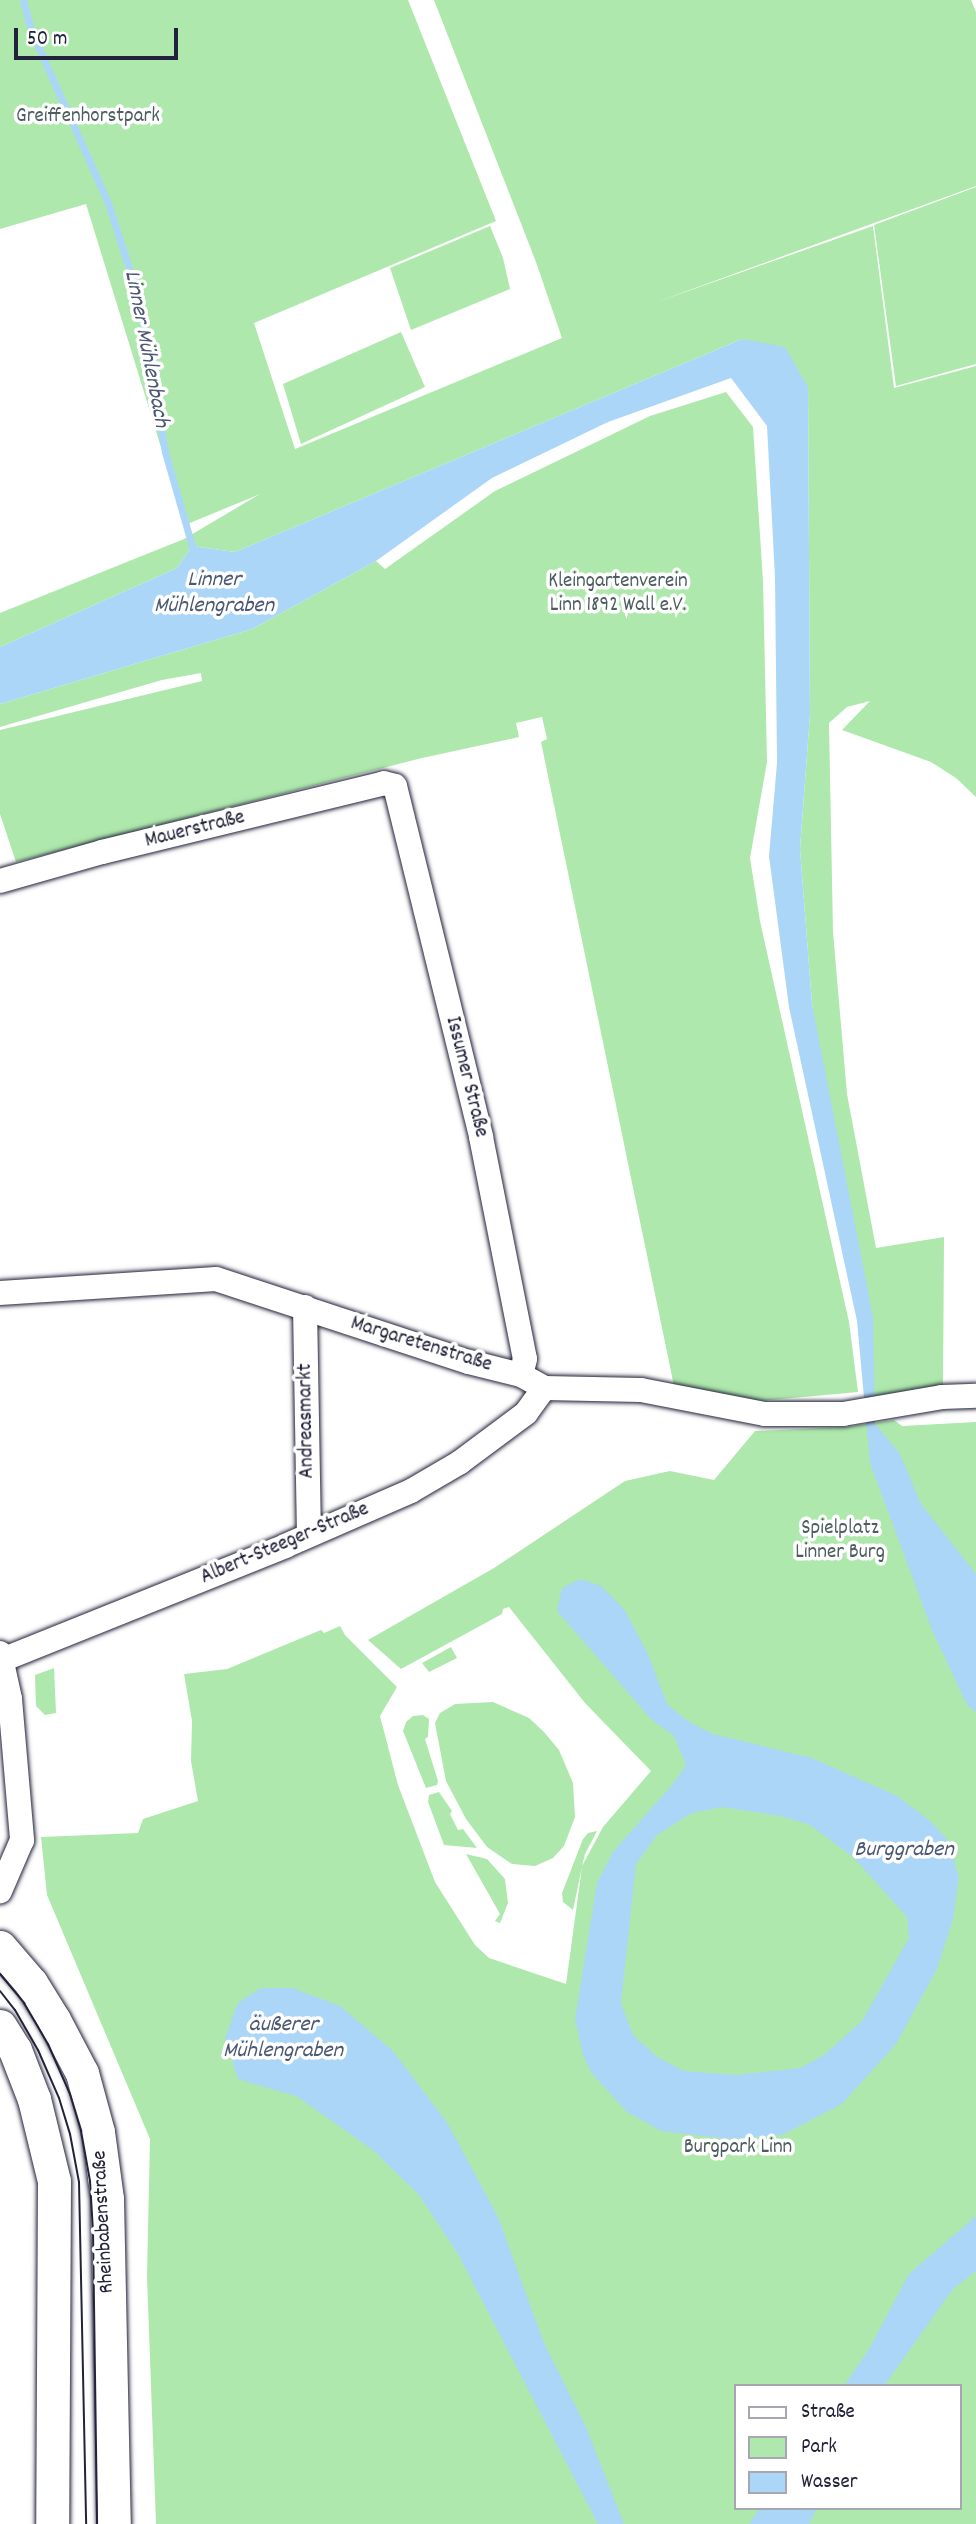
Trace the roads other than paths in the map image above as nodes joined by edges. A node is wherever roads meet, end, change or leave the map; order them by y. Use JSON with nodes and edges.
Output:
{"nodes":[{"id":1,"x":391,"y":783,"type":"joint"},
{"id":2,"x":0,"y":881,"type":"edge"},
{"id":3,"x":0,"y":1293,"type":"edge"},
{"id":4,"x":305,"y":1307,"type":"junction"},
{"id":5,"x":521,"y":1375,"type":"junction"},
{"id":6,"x":544,"y":1388,"type":"junction"},
{"id":7,"x":976,"y":1396,"type":"edge"},
{"id":8,"x":309,"y":1535,"type":"junction"},
{"id":9,"x":1,"y":1657,"type":"edge"},
{"id":10,"x":0,"y":1891,"type":"edge"},
{"id":11,"x":0,"y":1947,"type":"edge"},
{"id":12,"x":0,"y":2026,"type":"edge"},
{"id":13,"x":53,"y":2371,"type":"junction"},
{"id":14,"x":52,"y":2524,"type":"edge"},
{"id":15,"x":66,"y":2524,"type":"edge"},
{"id":16,"x":114,"y":2524,"type":"edge"}],
"edges":[{"from":1,"to":2,"type":"street","name":"Mauerstraße"},
{"from":1,"to":5,"type":"street","name":"Issumer Straße"},
{"from":3,"to":4,"type":"street","name":"Margaretenstraße"},
{"from":4,"to":5,"type":"street","name":"Margaretenstraße"},
{"from":4,"to":8,"type":"street","name":"Andreasmarkt"},
{"from":5,"to":6,"type":"street","name":"Margaretenstraße"},
{"from":6,"to":7,"type":"street","name":"Margaretenstraße"},
{"from":6,"to":8,"type":"street","name":"Albert-Steeger-Straße"},
{"from":8,"to":9,"type":"street","name":"Albert-Steeger-Straße"},
{"from":9,"to":10,"type":"street"},
{"from":11,"to":16,"type":"main road","name":"Rheinbabenstraße"},
{"from":12,"to":13,"type":"main road"},
{"from":13,"to":14,"type":"main road"},
{"from":13,"to":15,"type":"street"}]}
